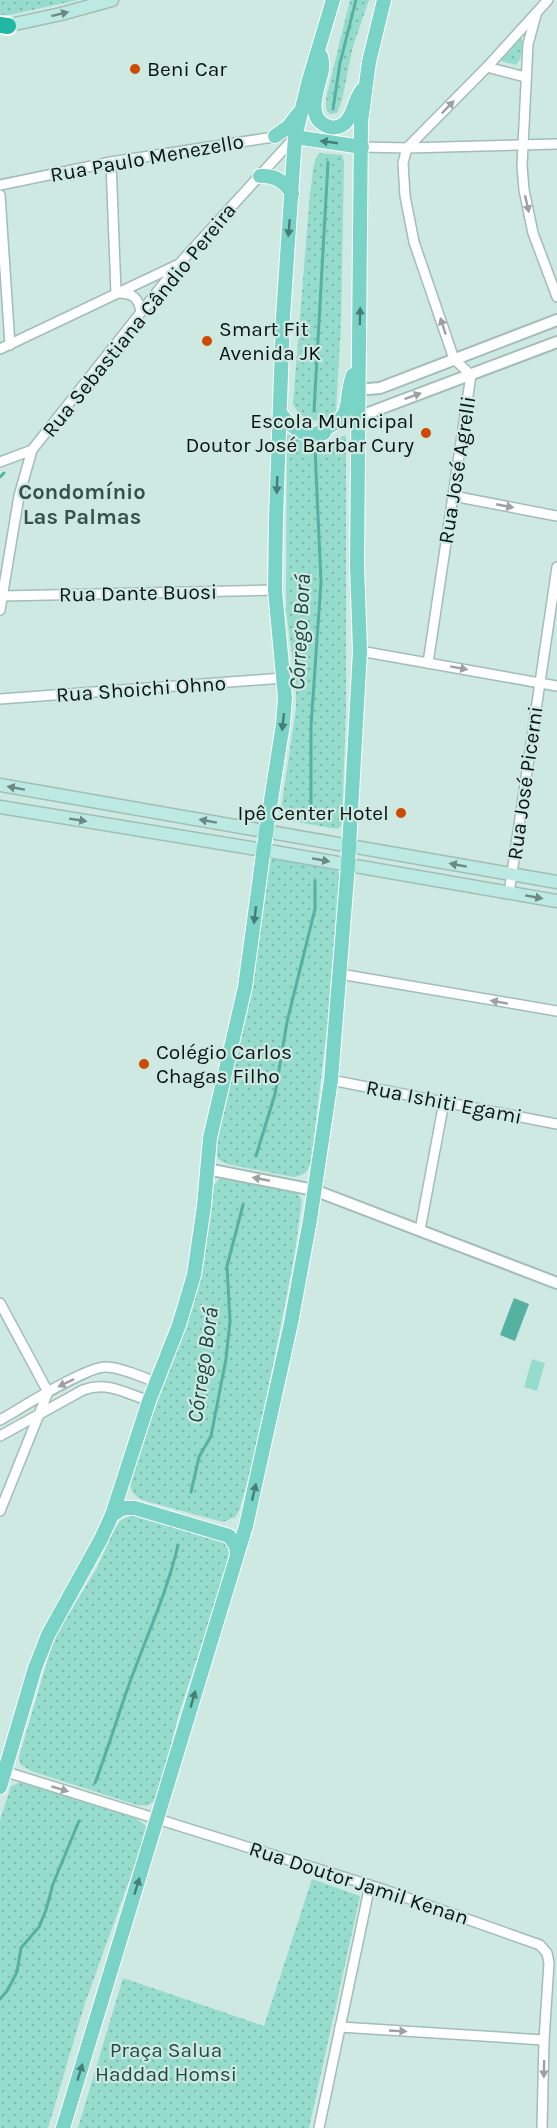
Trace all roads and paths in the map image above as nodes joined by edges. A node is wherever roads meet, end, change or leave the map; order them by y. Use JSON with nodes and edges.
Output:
{"nodes":[{"id":1,"x":112,"y":0,"type":"edge"},
{"id":2,"x":333,"y":0,"type":"edge"},
{"id":3,"x":384,"y":0,"type":"edge"},
{"id":4,"x":548,"y":0,"type":"edge"},
{"id":5,"x":536,"y":12,"type":"junction"},
{"id":6,"x":3,"y":26,"type":"edge"},
{"id":7,"x":320,"y":48,"type":"junction"},
{"id":8,"x":487,"y":66,"type":"junction"},
{"id":9,"x":525,"y":77,"type":"junction"},
{"id":10,"x":366,"y":84,"type":"junction"},
{"id":11,"x":303,"y":107,"type":"junction"},
{"id":12,"x":275,"y":136,"type":"junction"},
{"id":13,"x":295,"y":137,"type":"junction"},
{"id":14,"x":557,"y":144,"type":"edge"},
{"id":15,"x":521,"y":146,"type":"junction"},
{"id":16,"x":362,"y":147,"type":"junction"},
{"id":17,"x":407,"y":148,"type":"junction"},
{"id":18,"x":111,"y":162,"type":"junction"},
{"id":19,"x":260,"y":176,"type":"junction"},
{"id":20,"x":0,"y":185,"type":"edge"},
{"id":21,"x":292,"y":194,"type":"junction"},
{"id":22,"x":0,"y":195,"type":"edge"},
{"id":23,"x":180,"y":263,"type":"junction"},
{"id":24,"x":116,"y":293,"type":"junction"},
{"id":25,"x":557,"y":297,"type":"edge"},
{"id":26,"x":141,"y":311,"type":"junction"},
{"id":27,"x":557,"y":320,"type":"edge"},
{"id":28,"x":557,"y":342,"type":"edge"},
{"id":29,"x":10,"y":345,"type":"junction"},
{"id":30,"x":0,"y":349,"type":"edge"},
{"id":31,"x":360,"y":355,"type":"junction"},
{"id":32,"x":454,"y":359,"type":"junction"},
{"id":33,"x":471,"y":375,"type":"junction"},
{"id":34,"x":359,"y":388,"type":"junction"},
{"id":35,"x":280,"y":413,"type":"junction"},
{"id":36,"x":358,"y":417,"type":"junction"},
{"id":37,"x":316,"y":434,"type":"junction"},
{"id":38,"x":32,"y":450,"type":"junction"},
{"id":39,"x":0,"y":462,"type":"edge"},
{"id":40,"x":453,"y":496,"type":"junction"},
{"id":41,"x":557,"y":516,"type":"edge"},
{"id":42,"x":557,"y":567,"type":"edge"},
{"id":43,"x":275,"y":590,"type":"junction"},
{"id":44,"x":2,"y":596,"type":"junction"},
{"id":45,"x":0,"y":610,"type":"edge"},
{"id":46,"x":360,"y":651,"type":"junction"},
{"id":47,"x":428,"y":663,"type":"junction"},
{"id":48,"x":283,"y":678,"type":"junction"},
{"id":49,"x":540,"y":683,"type":"junction"},
{"id":50,"x":557,"y":686,"type":"edge"},
{"id":51,"x":0,"y":699,"type":"edge"},
{"id":52,"x":0,"y":785,"type":"edge"},
{"id":53,"x":0,"y":807,"type":"edge"},
{"id":54,"x":234,"y":826,"type":"junction"},
{"id":55,"x":266,"y":832,"type":"junction"},
{"id":56,"x":231,"y":845,"type":"junction"},
{"id":57,"x":349,"y":846,"type":"junction"},
{"id":58,"x":263,"y":850,"type":"junction"},
{"id":59,"x":348,"y":865,"type":"junction"},
{"id":60,"x":512,"y":874,"type":"junction"},
{"id":61,"x":557,"y":882,"type":"edge"},
{"id":62,"x":509,"y":893,"type":"junction"},
{"id":63,"x":557,"y":902,"type":"edge"},
{"id":64,"x":340,"y":974,"type":"junction"},
{"id":65,"x":557,"y":1011,"type":"edge"},
{"id":66,"x":331,"y":1080,"type":"junction"},
{"id":67,"x":444,"y":1102,"type":"junction"},
{"id":68,"x":557,"y":1124,"type":"edge"},
{"id":69,"x":207,"y":1169,"type":"junction"},
{"id":70,"x":314,"y":1190,"type":"junction"},
{"id":71,"x":420,"y":1230,"type":"junction"},
{"id":72,"x":557,"y":1284,"type":"edge"},
{"id":73,"x":0,"y":1303,"type":"edge"},
{"id":74,"x":96,"y":1367,"type":"junction"},
{"id":75,"x":156,"y":1382,"type":"junction"},
{"id":76,"x":100,"y":1385,"type":"junction"},
{"id":77,"x":48,"y":1392,"type":"junction"},
{"id":78,"x":149,"y":1401,"type":"junction"},
{"id":79,"x":38,"y":1415,"type":"junction"},
{"id":80,"x":0,"y":1420,"type":"edge"},
{"id":81,"x":0,"y":1436,"type":"edge"},
{"id":82,"x":122,"y":1486,"type":"junction"},
{"id":83,"x":135,"y":1508,"type":"junction"},
{"id":84,"x":0,"y":1511,"type":"edge"},
{"id":85,"x":112,"y":1515,"type":"junction"},
{"id":86,"x":246,"y":1526,"type":"junction"},
{"id":87,"x":229,"y":1536,"type":"junction"},
{"id":88,"x":237,"y":1554,"type":"junction"},
{"id":89,"x":2,"y":1771,"type":"edge"},
{"id":90,"x":0,"y":1787,"type":"edge"},
{"id":91,"x":158,"y":1818,"type":"junction"},
{"id":92,"x":370,"y":1885,"type":"junction"},
{"id":93,"x":552,"y":2010,"type":"edge"},
{"id":94,"x":340,"y":2028,"type":"junction"},
{"id":95,"x":544,"y":2040,"type":"junction"},
{"id":96,"x":63,"y":2128,"type":"edge"},
{"id":97,"x":318,"y":2128,"type":"edge"},
{"id":98,"x":543,"y":2128,"type":"edge"}],
"edges":[{"from":6,"to":1,"type":"main road","one_way":true},
{"from":2,"to":7,"type":"main road"},
{"from":3,"to":10,"type":"main road"},
{"from":4,"to":5,"type":"street"},
{"from":5,"to":8,"type":"street"},
{"from":5,"to":9,"type":"street"},
{"from":7,"to":10,"type":"main road"},
{"from":7,"to":11,"type":"main road"},
{"from":8,"to":9,"type":"street"},
{"from":17,"to":8,"type":"street","one_way":true},
{"from":9,"to":15,"type":"street"},
{"from":10,"to":16,"type":"main road"},
{"from":11,"to":12,"type":"main road"},
{"from":11,"to":13,"type":"main road"},
{"from":12,"to":13,"type":"street","name":"Rua Paulo Menezello"},
{"from":12,"to":18,"type":"street","name":"Rua Paulo Menezello"},
{"from":16,"to":13,"type":"main road","one_way":true},
{"from":13,"to":19,"type":"street","name":"Rua Sebastiana Cândio Pereira"},
{"from":13,"to":21,"type":"main road"},
{"from":14,"to":15,"type":"street"},
{"from":15,"to":17,"type":"street"},
{"from":15,"to":25,"type":"street","one_way":true},
{"from":16,"to":17,"type":"street"},
{"from":31,"to":16,"type":"main road","one_way":true},
{"from":32,"to":17,"type":"street","name":"Rua José Agrelli","one_way":true},
{"from":18,"to":20,"type":"street","name":"Rua Paulo Menezello"},
{"from":18,"to":24,"type":"street"},
{"from":19,"to":21,"type":"main road"},
{"from":19,"to":23,"type":"street","name":"Rua Sebastiana Cândio Pereira"},
{"from":21,"to":35,"type":"main road","one_way":true},
{"from":22,"to":29,"type":"street"},
{"from":23,"to":24,"type":"street"},
{"from":23,"to":26,"type":"street","name":"Rua Sebastiana Cândio Pereira"},
{"from":24,"to":26,"type":"street"},
{"from":24,"to":29,"type":"street"},
{"from":26,"to":38,"type":"street","name":"Rua Sebastiana Cândio Pereira"},
{"from":27,"to":32,"type":"street"},
{"from":28,"to":33,"type":"street"},
{"from":29,"to":30,"type":"street"},
{"from":31,"to":34,"type":"main road"},
{"from":31,"to":37,"type":"main road"},
{"from":32,"to":33,"type":"street","name":"Rua José Agrelli"},
{"from":32,"to":34,"type":"street"},
{"from":36,"to":33,"type":"street","one_way":true},
{"from":33,"to":40,"type":"street","name":"Rua José Agrelli"},
{"from":34,"to":36,"type":"main road"},
{"from":35,"to":37,"type":"main road"},
{"from":35,"to":43,"type":"main road","one_way":true},
{"from":36,"to":37,"type":"main road"},
{"from":36,"to":46,"type":"main road"},
{"from":38,"to":39,"type":"street"},
{"from":38,"to":44,"type":"street"},
{"from":40,"to":41,"type":"street","one_way":true},
{"from":40,"to":47,"type":"street","name":"Rua José Agrelli"},
{"from":42,"to":49,"type":"street","name":"Rua José Picerni"},
{"from":43,"to":44,"type":"street","name":"Rua Dante Buosi"},
{"from":43,"to":48,"type":"main road"},
{"from":44,"to":45,"type":"street"},
{"from":46,"to":47,"type":"street"},
{"from":46,"to":57,"type":"main road"},
{"from":47,"to":49,"type":"street","one_way":true},
{"from":48,"to":51,"type":"street","name":"Rua Shoichi Ohno"},
{"from":48,"to":55,"type":"main road","one_way":true},
{"from":49,"to":50,"type":"street"},
{"from":49,"to":60,"type":"street","name":"Rua José Picerni"},
{"from":54,"to":52,"type":"main road","one_way":true},
{"from":53,"to":56,"type":"main road","one_way":true},
{"from":54,"to":55,"type":"main road"},
{"from":54,"to":56,"type":"main road"},
{"from":55,"to":57,"type":"main road"},
{"from":55,"to":58,"type":"main road"},
{"from":56,"to":58,"type":"main road"},
{"from":57,"to":59,"type":"main road"},
{"from":60,"to":57,"type":"main road","one_way":true},
{"from":58,"to":59,"type":"main road","one_way":true},
{"from":58,"to":69,"type":"main road","one_way":true},
{"from":59,"to":62,"type":"main road"},
{"from":59,"to":64,"type":"main road"},
{"from":60,"to":61,"type":"main road"},
{"from":60,"to":62,"type":"street","name":"Rua José Picerni"},
{"from":62,"to":63,"type":"main road","one_way":true},
{"from":65,"to":64,"type":"street","one_way":true},
{"from":64,"to":66,"type":"main road"},
{"from":66,"to":67,"type":"street","name":"Rua Ishiti Egami"},
{"from":66,"to":70,"type":"main road"},
{"from":67,"to":68,"type":"street","name":"Rua Ishiti Egami"},
{"from":67,"to":71,"type":"street"},
{"from":70,"to":69,"type":"street","one_way":true},
{"from":69,"to":75,"type":"main road"},
{"from":70,"to":71,"type":"street"},
{"from":86,"to":70,"type":"main road","one_way":true},
{"from":71,"to":72,"type":"street"},
{"from":73,"to":77,"type":"street"},
{"from":74,"to":75,"type":"street"},
{"from":74,"to":76,"type":"street"},
{"from":74,"to":77,"type":"street","one_way":true},
{"from":75,"to":78,"type":"main road"},
{"from":76,"to":78,"type":"street"},
{"from":76,"to":79,"type":"street"},
{"from":77,"to":79,"type":"street"},
{"from":77,"to":80,"type":"street"},
{"from":78,"to":82,"type":"main road"},
{"from":79,"to":81,"type":"street"},
{"from":79,"to":84,"type":"street"},
{"from":82,"to":83,"type":"main road"},
{"from":82,"to":85,"type":"main road"},
{"from":83,"to":85,"type":"main road"},
{"from":83,"to":87,"type":"main road"},
{"from":85,"to":89,"type":"main road"},
{"from":86,"to":87,"type":"main road"},
{"from":86,"to":88,"type":"main road"},
{"from":87,"to":88,"type":"main road"},
{"from":91,"to":88,"type":"main road","one_way":true},
{"from":89,"to":90,"type":"main road"},
{"from":89,"to":91,"type":"street","name":"Rua Doutor Jamil Kenan","one_way":true},
{"from":91,"to":92,"type":"street","name":"Rua Doutor Jamil Kenan"},
{"from":96,"to":91,"type":"main road","one_way":true},
{"from":92,"to":93,"type":"street","name":"Rua Doutor Jamil Kenan"},
{"from":92,"to":94,"type":"street"},
{"from":93,"to":95,"type":"street"},
{"from":94,"to":95,"type":"street","one_way":true},
{"from":94,"to":97,"type":"street"},
{"from":95,"to":98,"type":"street","one_way":true}]}
